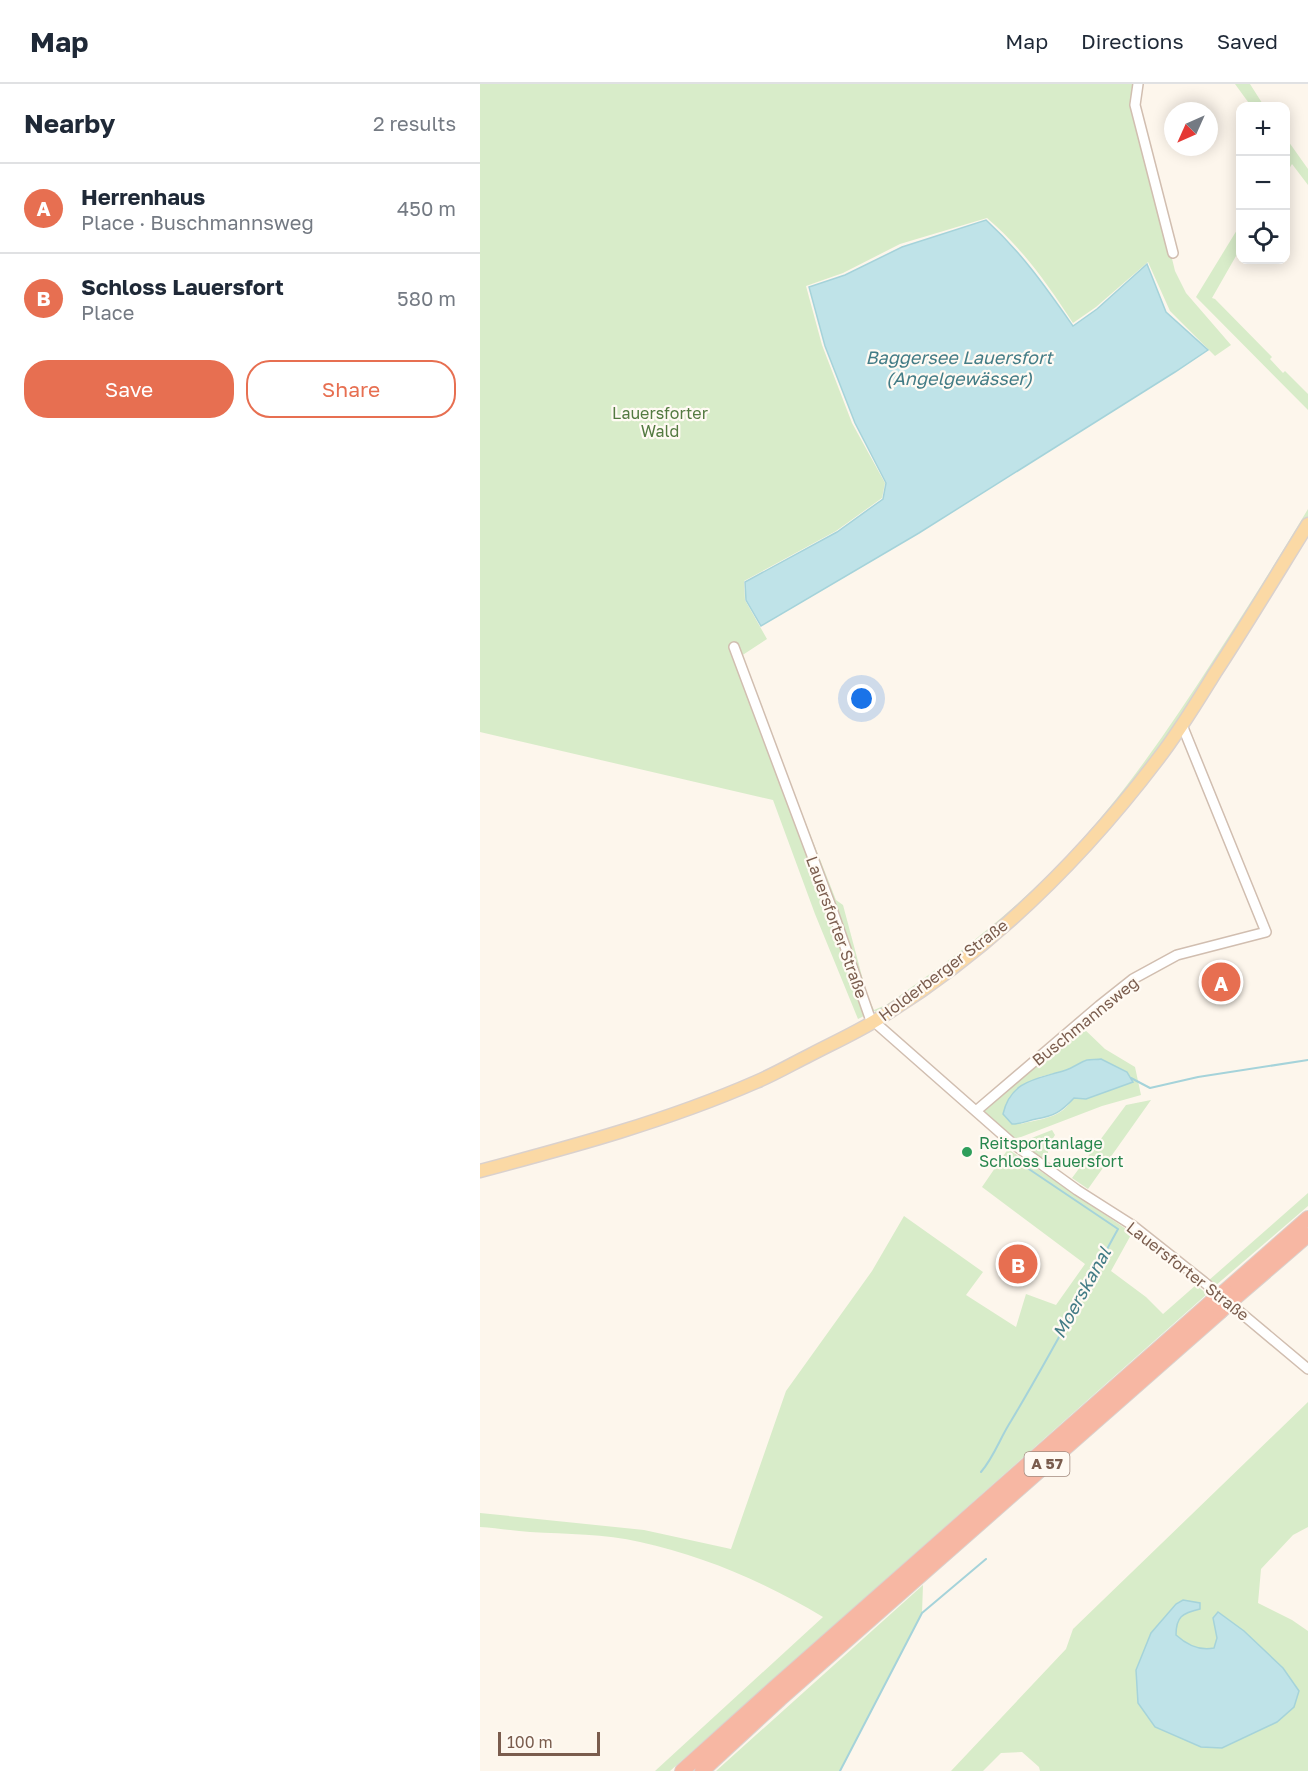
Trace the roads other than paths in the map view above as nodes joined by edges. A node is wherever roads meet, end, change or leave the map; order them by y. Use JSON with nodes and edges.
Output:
{"nodes":[{"id":1,"x":1138,"y":84,"type":"edge"},
{"id":2,"x":1173,"y":253,"type":"dead end"},
{"id":3,"x":1308,"y":524,"type":"edge"},
{"id":4,"x":734,"y":647,"type":"dead end"},
{"id":5,"x":1182,"y":725,"type":"junction"},
{"id":6,"x":874,"y":1021,"type":"junction"},
{"id":7,"x":976,"y":1112,"type":"junction"},
{"id":8,"x":480,"y":1171,"type":"edge"},
{"id":9,"x":1308,"y":1218,"type":"edge"},
{"id":10,"x":1308,"y":1235,"type":"edge"},
{"id":11,"x":1230,"y":1295,"type":"junction"},
{"id":12,"x":1215,"y":1308,"type":"junction"},
{"id":13,"x":1308,"y":1369,"type":"edge"},
{"id":14,"x":682,"y":1771,"type":"edge"},
{"id":15,"x":702,"y":1771,"type":"edge"}],
"edges":[{"from":1,"to":2,"type":"street"},
{"from":3,"to":5,"type":"main road","name":"Holderberger Straße"},
{"from":4,"to":6,"type":"street","name":"Lauersforter Straße"},
{"from":5,"to":6,"type":"main road","name":"Holderberger Straße"},
{"from":5,"to":7,"type":"street","name":"Buschmannsweg"},
{"from":6,"to":7,"type":"street","name":"Lauersforter Straße"},
{"from":6,"to":8,"type":"main road","name":"Holderberger Straße"},
{"from":7,"to":13,"type":"street","name":"Lauersforter Straße"},
{"from":9,"to":11,"type":"highway","number":"A 57"},
{"from":10,"to":11,"type":"highway","number":"A 57"},
{"from":11,"to":12,"type":"highway","number":"A 57","bridge":true},
{"from":12,"to":14,"type":"highway","number":"A 57"},
{"from":12,"to":15,"type":"highway","number":"A 57"}]}
